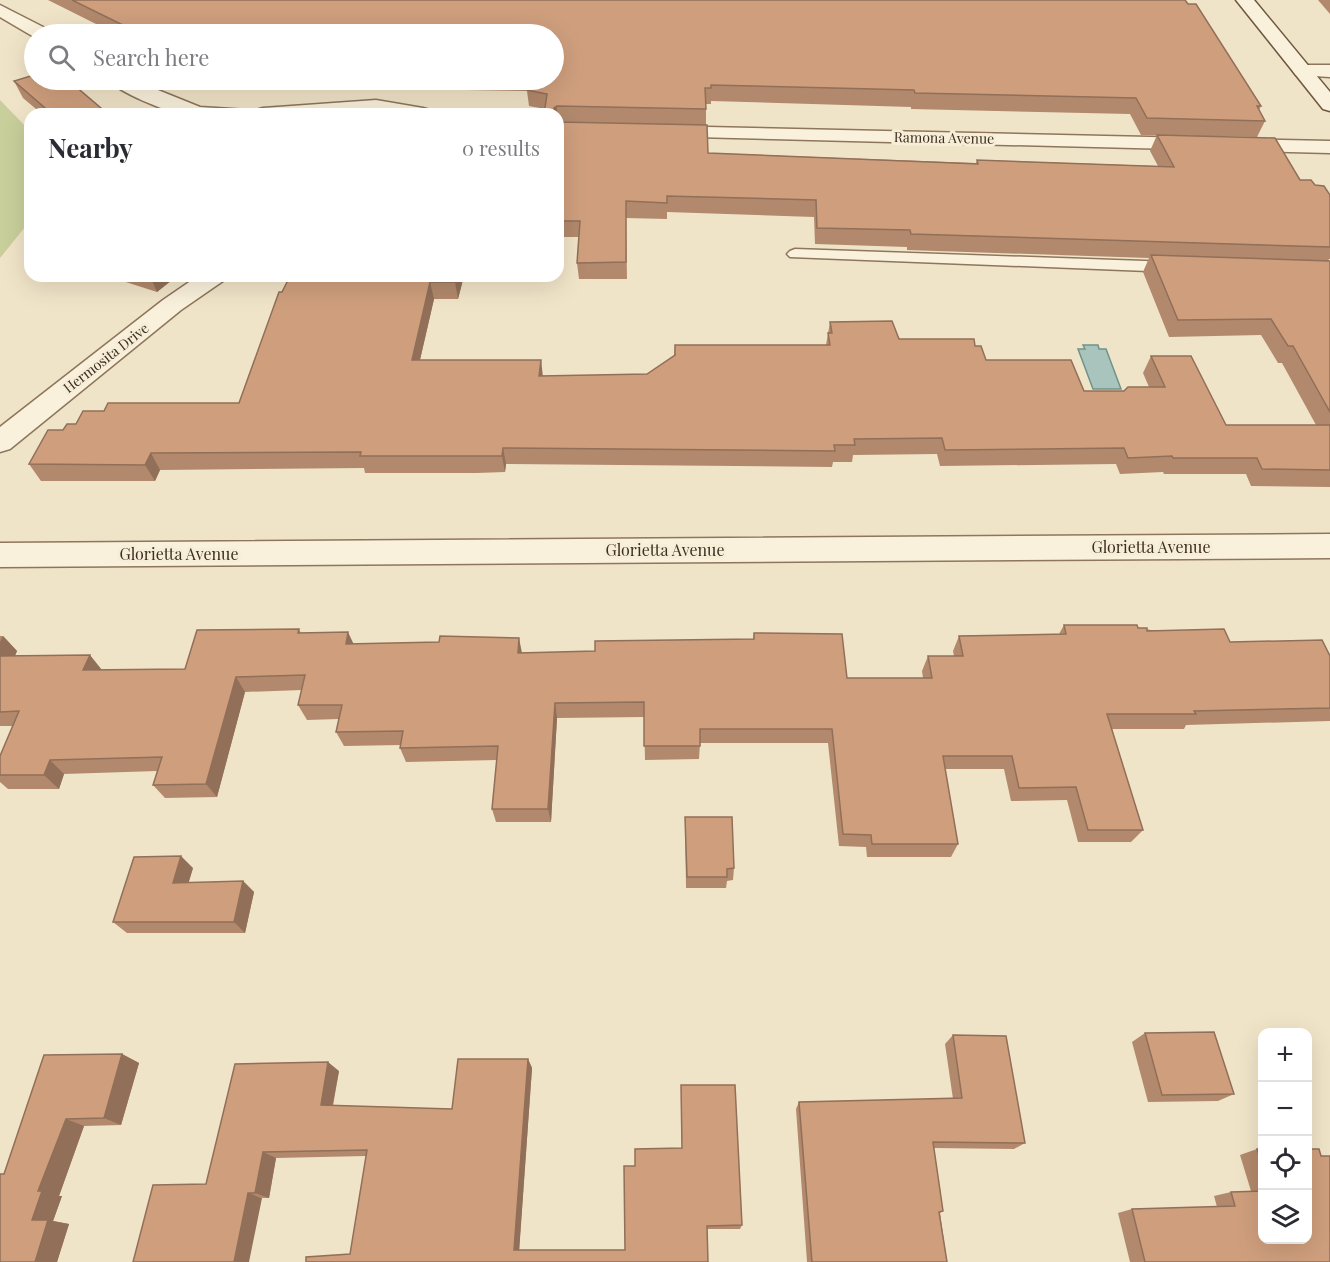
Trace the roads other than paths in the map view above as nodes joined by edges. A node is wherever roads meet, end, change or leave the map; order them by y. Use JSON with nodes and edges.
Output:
{"nodes":[{"id":1,"x":5,"y":0,"type":"edge"},
{"id":2,"x":1245,"y":0,"type":"edge"},
{"id":3,"x":0,"y":9,"type":"edge"},
{"id":4,"x":25,"y":24,"type":"edge"},
{"id":5,"x":1303,"y":71,"type":"junction"},
{"id":6,"x":1330,"y":71,"type":"edge"},
{"id":7,"x":137,"y":90,"type":"edge"},
{"id":8,"x":1330,"y":105,"type":"edge"},
{"id":9,"x":185,"y":108,"type":"edge"},
{"id":10,"x":355,"y":108,"type":"edge"},
{"id":11,"x":388,"y":108,"type":"edge"},
{"id":12,"x":641,"y":132,"type":"edge"},
{"id":13,"x":1330,"y":147,"type":"edge"},
{"id":14,"x":795,"y":254,"type":"dead end"},
{"id":15,"x":1187,"y":268,"type":"edge"},
{"id":16,"x":205,"y":282,"type":"edge"},
{"id":17,"x":0,"y":442,"type":"edge"},
{"id":18,"x":1330,"y":546,"type":"edge"},
{"id":19,"x":0,"y":555,"type":"edge"}],
"edges":[{"from":1,"to":3,"type":"street"},
{"from":2,"to":5,"type":"street"},
{"from":3,"to":4,"type":"street"},
{"from":5,"to":6,"type":"street"},
{"from":5,"to":8,"type":"street"},
{"from":7,"to":9,"type":"street"},
{"from":10,"to":11,"type":"street"},
{"from":12,"to":13,"type":"street","name":"Ramona Avenue"},
{"from":14,"to":15,"type":"lane"},
{"from":16,"to":17,"type":"street","name":"Hermosita Drive"},
{"from":18,"to":19,"type":"street","name":"Glorietta Avenue"}]}
